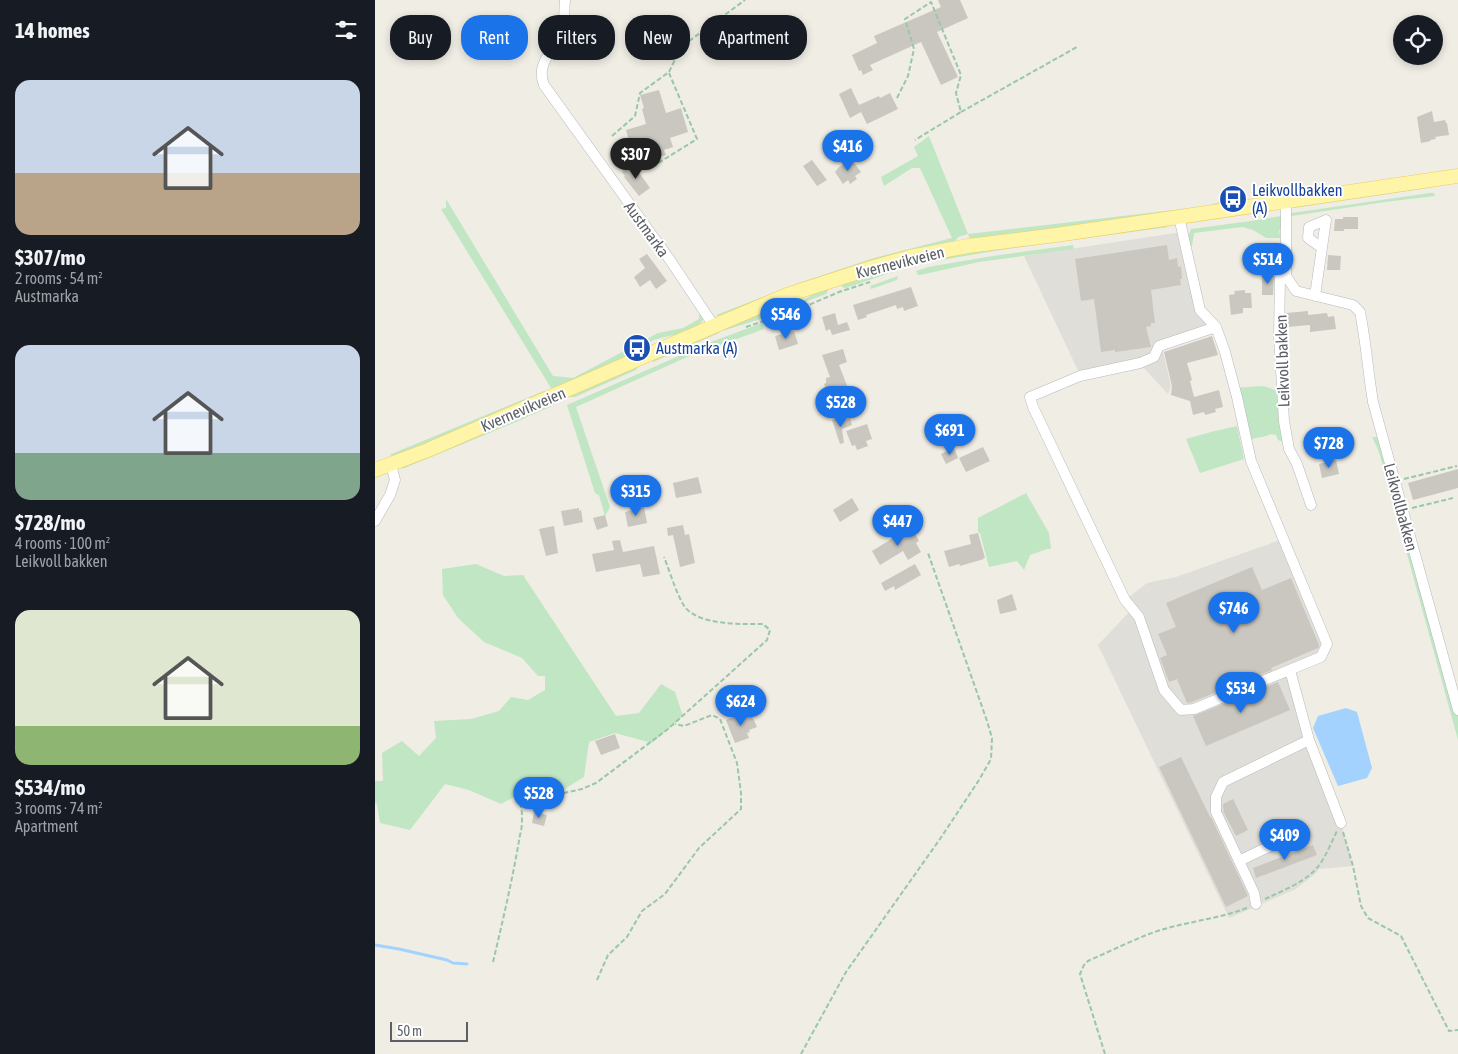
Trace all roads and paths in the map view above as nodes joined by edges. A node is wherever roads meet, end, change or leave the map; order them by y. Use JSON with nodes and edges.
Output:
{"nodes":[{"id":1,"x":565,"y":0,"type":"edge"},
{"id":2,"x":745,"y":0,"type":"edge"},
{"id":3,"x":1077,"y":47,"type":"dead end"},
{"id":4,"x":669,"y":72,"type":"junction"},
{"id":5,"x":897,"y":98,"type":"dead end"},
{"id":6,"x":961,"y":112,"type":"junction"},
{"id":7,"x":612,"y":136,"type":"dead end"},
{"id":8,"x":915,"y":140,"type":"dead end"},
{"id":9,"x":624,"y":152,"type":"dead end"},
{"id":10,"x":1458,"y":176,"type":"edge"},
{"id":11,"x":1286,"y":201,"type":"junction"},
{"id":12,"x":1179,"y":217,"type":"junction"},
{"id":13,"x":1322,"y":248,"type":"dead end"},
{"id":14,"x":1286,"y":276,"type":"junction"},
{"id":15,"x":872,"y":281,"type":"dead end"},
{"id":16,"x":1315,"y":296,"type":"junction"},
{"id":17,"x":797,"y":310,"type":"dead end"},
{"id":18,"x":714,"y":326,"type":"junction"},
{"id":19,"x":1216,"y":327,"type":"junction"},
{"id":20,"x":391,"y":465,"type":"junction"},
{"id":21,"x":1457,"y":466,"type":"dead end"},
{"id":22,"x":375,"y":470,"type":"edge"},
{"id":23,"x":1394,"y":482,"type":"junction"},
{"id":24,"x":1453,"y":498,"type":"dead end"},
{"id":25,"x":1311,"y":505,"type":"dead end"},
{"id":26,"x":1402,"y":511,"type":"junction"},
{"id":27,"x":375,"y":521,"type":"edge"},
{"id":28,"x":928,"y":553,"type":"dead end"},
{"id":29,"x":664,"y":557,"type":"dead end"},
{"id":30,"x":1290,"y":670,"type":"junction"},
{"id":31,"x":1458,"y":710,"type":"edge"},
{"id":32,"x":675,"y":724,"type":"junction"},
{"id":33,"x":1309,"y":740,"type":"junction"},
{"id":34,"x":1341,"y":823,"type":"junction"},
{"id":35,"x":1293,"y":828,"type":"dead end"},
{"id":36,"x":1239,"y":861,"type":"junction"},
{"id":37,"x":1256,"y":904,"type":"junction"},
{"id":38,"x":493,"y":962,"type":"dead end"},
{"id":39,"x":597,"y":980,"type":"dead end"},
{"id":40,"x":1458,"y":1030,"type":"edge"},
{"id":41,"x":801,"y":1054,"type":"edge"},
{"id":42,"x":1105,"y":1054,"type":"edge"}],
"edges":[{"from":1,"to":18,"type":"street","name":"Austmarka"},
{"from":2,"to":4,"type":"path"},
{"from":3,"to":6,"type":"path"},
{"from":4,"to":7,"type":"path"},
{"from":4,"to":9,"type":"path"},
{"from":5,"to":6,"type":"path"},
{"from":6,"to":8,"type":"path"},
{"from":10,"to":11,"type":"main road","name":"Kvernevikveien"},
{"from":11,"to":12,"type":"main road","name":"Kvernevikveien"},
{"from":11,"to":14,"type":"street"},
{"from":12,"to":18,"type":"main road","name":"Kvernevikveien"},
{"from":12,"to":19,"type":"street"},
{"from":13,"to":16,"type":"street"},
{"from":14,"to":16,"type":"street","name":"Leikvollbakken"},
{"from":14,"to":25,"type":"street","name":"Leikvoll bakken"},
{"from":15,"to":17,"type":"path"},
{"from":16,"to":23,"type":"street","name":"Leikvollbakken"},
{"from":18,"to":20,"type":"main road","name":"Kvernevikveien"},
{"from":19,"to":30,"type":"street"},
{"from":19,"to":30,"type":"street"},
{"from":20,"to":22,"type":"main road","name":"Kvernevikveien"},
{"from":20,"to":27,"type":"street"},
{"from":21,"to":23,"type":"path"},
{"from":23,"to":26,"type":"street","name":"Leikvollbakken"},
{"from":24,"to":26,"type":"path"},
{"from":26,"to":31,"type":"street","name":"Leikvollbakken"},
{"from":28,"to":41,"type":"path"},
{"from":29,"to":32,"type":"path"},
{"from":30,"to":33,"type":"street"},
{"from":32,"to":38,"type":"path"},
{"from":32,"to":39,"type":"path"},
{"from":33,"to":34,"type":"street"},
{"from":33,"to":36,"type":"street"},
{"from":34,"to":37,"type":"path"},
{"from":34,"to":40,"type":"path"},
{"from":35,"to":36,"type":"street"},
{"from":36,"to":37,"type":"street"},
{"from":37,"to":42,"type":"path"}]}
